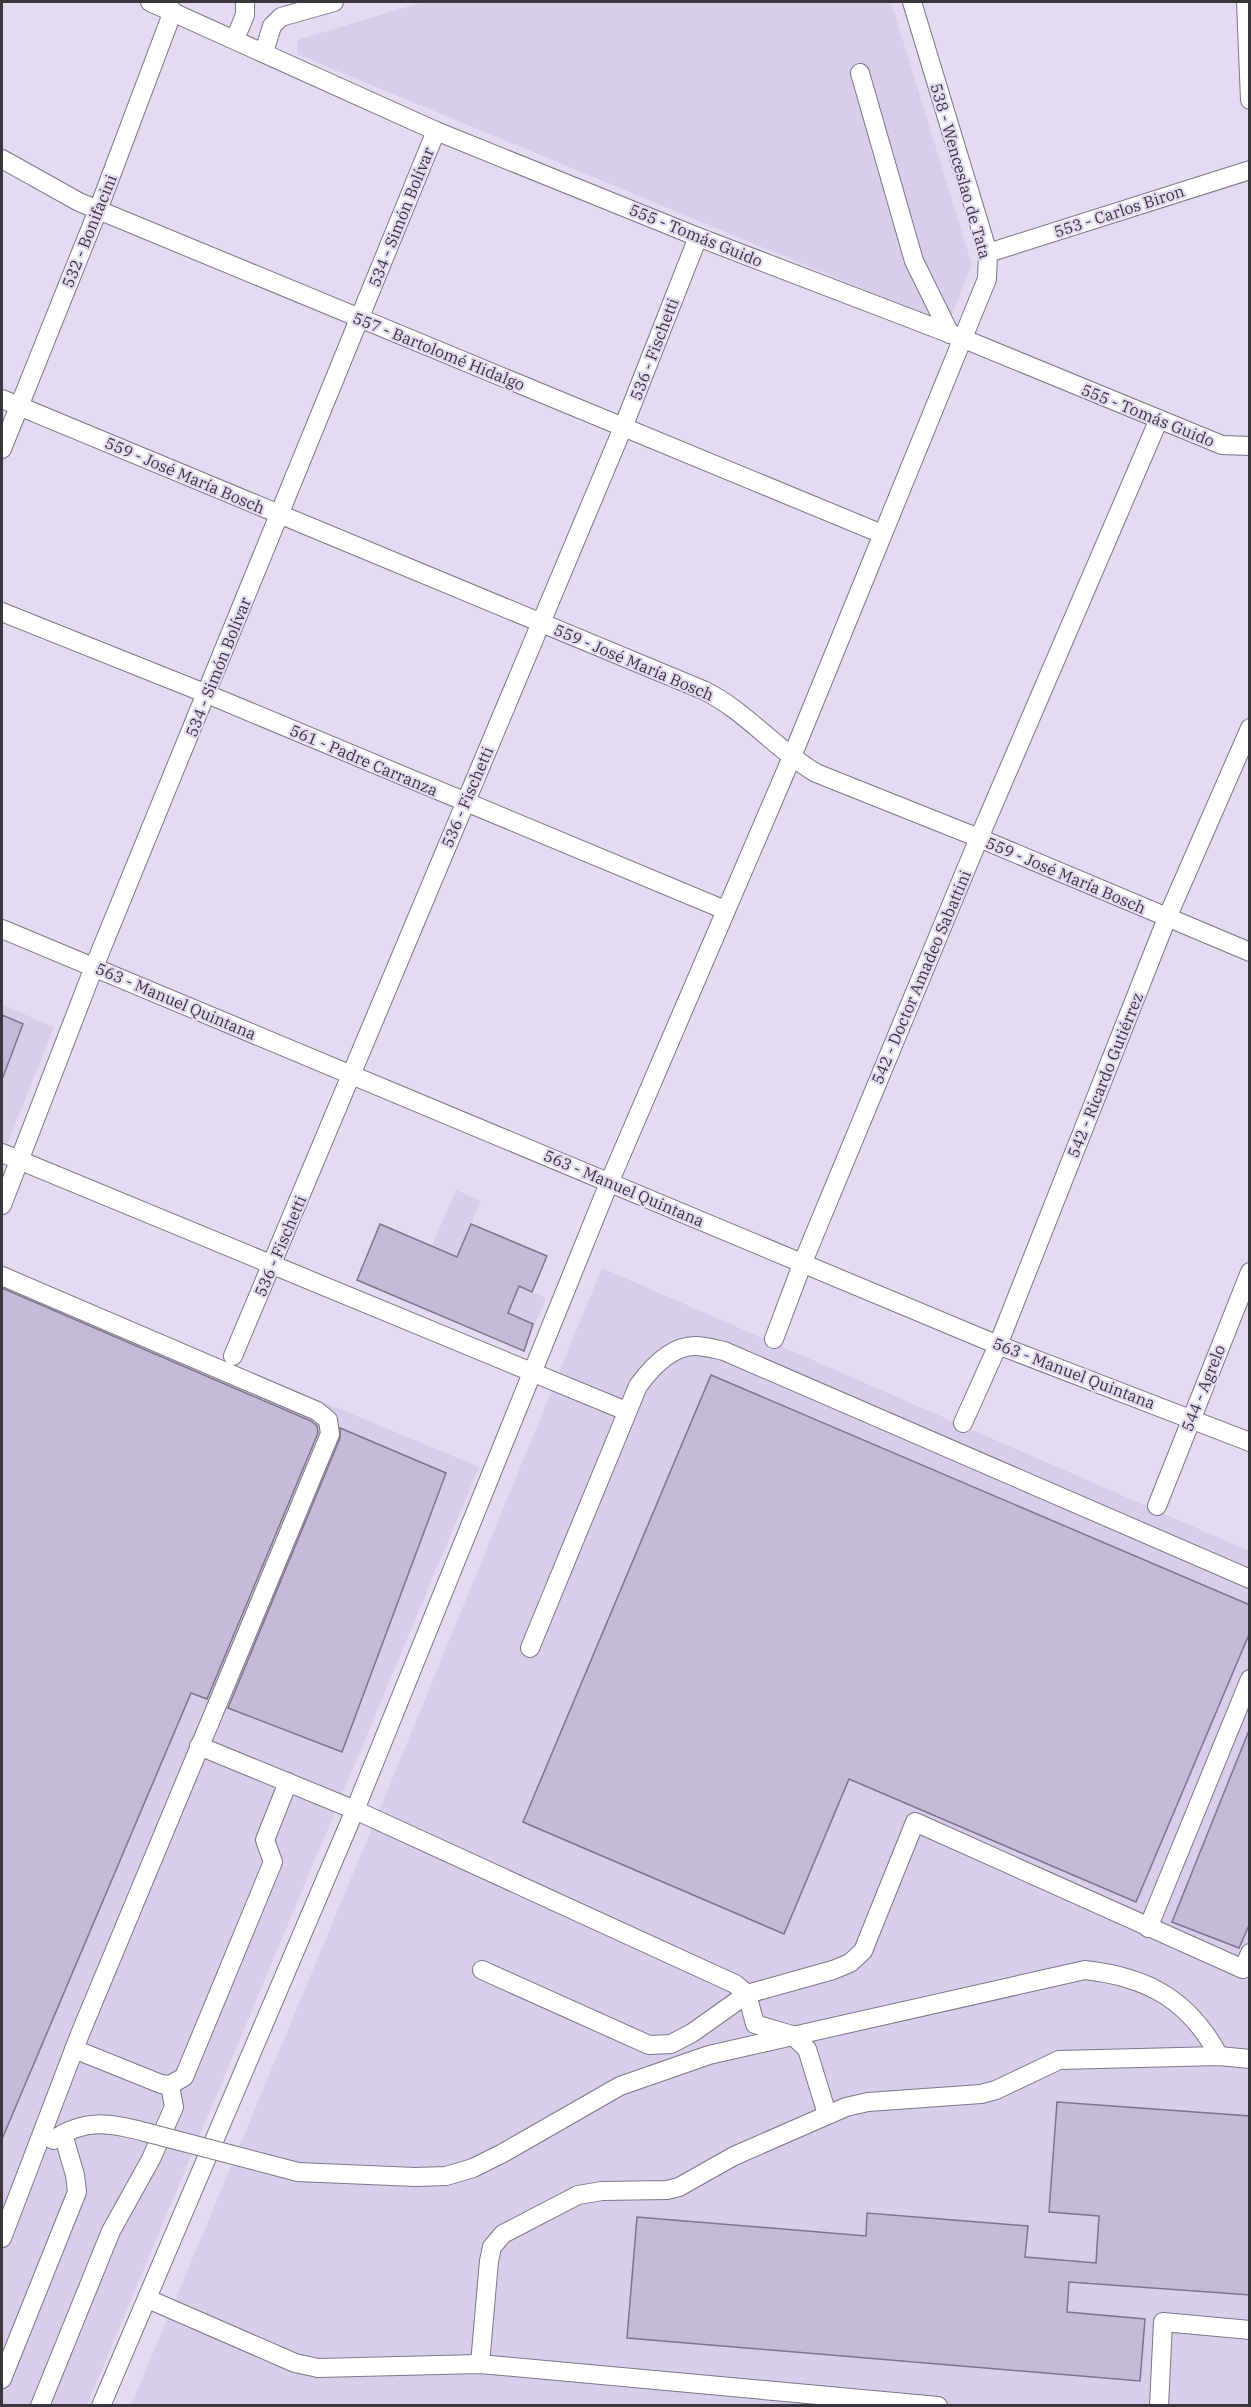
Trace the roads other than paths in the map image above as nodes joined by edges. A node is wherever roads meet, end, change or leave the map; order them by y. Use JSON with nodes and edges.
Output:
{"nodes":[{"id":1,"x":150,"y":2,"type":"edge"},
{"id":2,"x":245,"y":2,"type":"edge"},
{"id":3,"x":334,"y":2,"type":"edge"},
{"id":4,"x":912,"y":2,"type":"edge"},
{"id":5,"x":1235,"y":2,"type":"edge"},
{"id":6,"x":1246,"y":2,"type":"edge"},
{"id":7,"x":173,"y":11,"type":"junction"},
{"id":8,"x":235,"y":39,"type":"junction"},
{"id":9,"x":1246,"y":46,"type":"junction"},
{"id":10,"x":264,"y":52,"type":"junction"},
{"id":11,"x":860,"y":73,"type":"dead end"},
{"id":12,"x":1250,"y":100,"type":"edge"},
{"id":13,"x":436,"y":131,"type":"junction"},
{"id":14,"x":2,"y":159,"type":"edge"},
{"id":15,"x":1250,"y":170,"type":"edge"},
{"id":16,"x":98,"y":210,"type":"junction"},
{"id":17,"x":698,"y":237,"type":"junction"},
{"id":18,"x":988,"y":253,"type":"junction"},
{"id":19,"x":360,"y":319,"type":"junction"},
{"id":20,"x":957,"y":336,"type":"junction"},
{"id":21,"x":2,"y":399,"type":"edge"},
{"id":22,"x":19,"y":405,"type":"junction"},
{"id":23,"x":1159,"y":419,"type":"junction"},
{"id":24,"x":624,"y":425,"type":"junction"},
{"id":25,"x":1250,"y":446,"type":"edge"},
{"id":26,"x":2,"y":449,"type":"edge"},
{"id":27,"x":281,"y":514,"type":"junction"},
{"id":28,"x":882,"y":534,"type":"junction"},
{"id":29,"x":2,"y":612,"type":"edge"},
{"id":30,"x":541,"y":621,"type":"junction"},
{"id":31,"x":207,"y":694,"type":"junction"},
{"id":32,"x":1250,"y":728,"type":"edge"},
{"id":33,"x":791,"y":759,"type":"junction"},
{"id":34,"x":464,"y":802,"type":"junction"},
{"id":35,"x":979,"y":838,"type":"junction"},
{"id":36,"x":725,"y":910,"type":"junction"},
{"id":37,"x":1167,"y":918,"type":"junction"},
{"id":38,"x":2,"y":929,"type":"edge"},
{"id":39,"x":1250,"y":952,"type":"edge"},
{"id":40,"x":94,"y":968,"type":"junction"},
{"id":41,"x":352,"y":1075,"type":"junction"},
{"id":42,"x":8,"y":1156,"type":"edge"},
{"id":43,"x":609,"y":1183,"type":"junction"},
{"id":44,"x":2,"y":1204,"type":"edge"},
{"id":45,"x":803,"y":1262,"type":"junction"},
{"id":46,"x":272,"y":1265,"type":"junction"},
{"id":47,"x":1250,"y":1272,"type":"edge"},
{"id":48,"x":2,"y":1276,"type":"edge"},
{"id":49,"x":774,"y":1339,"type":"dead end"},
{"id":50,"x":998,"y":1345,"type":"junction"},
{"id":51,"x":233,"y":1356,"type":"dead end"},
{"id":52,"x":533,"y":1373,"type":"junction"},
{"id":53,"x":626,"y":1411,"type":"junction"},
{"id":54,"x":1190,"y":1418,"type":"junction"},
{"id":55,"x":963,"y":1423,"type":"dead end"},
{"id":56,"x":1250,"y":1442,"type":"edge"},
{"id":57,"x":1157,"y":1506,"type":"dead end"},
{"id":58,"x":1250,"y":1579,"type":"edge"},
{"id":59,"x":530,"y":1648,"type":"dead end"},
{"id":60,"x":1250,"y":1679,"type":"edge"},
{"id":61,"x":199,"y":1746,"type":"junction"},
{"id":62,"x":288,"y":1782,"type":"junction"},
{"id":63,"x":355,"y":1810,"type":"junction"},
{"id":64,"x":1148,"y":1928,"type":"junction"},
{"id":65,"x":1250,"y":1953,"type":"edge"},
{"id":66,"x":482,"y":1970,"type":"dead end"},
{"id":67,"x":747,"y":1994,"type":"junction"},
{"id":68,"x":792,"y":2035,"type":"junction"},
{"id":69,"x":74,"y":2049,"type":"junction"},
{"id":70,"x":1219,"y":2056,"type":"junction"},
{"id":71,"x":1250,"y":2059,"type":"edge"},
{"id":72,"x":170,"y":2085,"type":"junction"},
{"id":73,"x":827,"y":2114,"type":"junction"},
{"id":74,"x":63,"y":2134,"type":"junction"},
{"id":75,"x":36,"y":2152,"type":"junction"},
{"id":76,"x":2,"y":2238,"type":"edge"},
{"id":77,"x":148,"y":2299,"type":"junction"},
{"id":78,"x":1250,"y":2330,"type":"edge"},
{"id":79,"x":480,"y":2364,"type":"junction"},
{"id":80,"x":2,"y":2379,"type":"edge"},
{"id":81,"x":40,"y":2406,"type":"edge"},
{"id":82,"x":101,"y":2406,"type":"edge"},
{"id":83,"x":938,"y":2406,"type":"edge"},
{"id":84,"x":1159,"y":2406,"type":"edge"}],
"edges":[{"from":1,"to":7,"type":"street","name":"555 - Tomás Guido"},
{"from":2,"to":8,"type":"street"},
{"from":3,"to":10,"type":"street"},
{"from":4,"to":18,"type":"street","name":"538 - Wenceslao de Tata"},
{"from":5,"to":9,"type":"street"},
{"from":6,"to":9,"type":"street"},
{"from":7,"to":8,"type":"street","name":"555 - Tomás Guido"},
{"from":7,"to":16,"type":"street","name":"532 - Bonifacini"},
{"from":8,"to":10,"type":"street","name":"555 - Tomás Guido"},
{"from":9,"to":12,"type":"street"},
{"from":10,"to":13,"type":"street","name":"555 - Tomás Guido"},
{"from":11,"to":20,"type":"street"},
{"from":13,"to":17,"type":"street","name":"555 - Tomás Guido"},
{"from":13,"to":19,"type":"street","name":"534 - Simón Bolívar"},
{"from":14,"to":16,"type":"street","name":"557 - Bartolomé Hidalgo"},
{"from":15,"to":18,"type":"street","name":"553 - Carlos Biron"},
{"from":16,"to":19,"type":"street","name":"557 - Bartolomé Hidalgo"},
{"from":16,"to":22,"type":"street","name":"532 - Bonifacini"},
{"from":17,"to":20,"type":"street","name":"555 - Tomás Guido"},
{"from":17,"to":24,"type":"street","name":"536 - Fischetti"},
{"from":18,"to":20,"type":"street","name":"538 - Wenceslao de Tata"},
{"from":19,"to":24,"type":"street","name":"557 - Bartolomé Hidalgo"},
{"from":19,"to":27,"type":"street","name":"534 - Simón Bolívar"},
{"from":20,"to":23,"type":"street","name":"555 - Tomás Guido"},
{"from":20,"to":28,"type":"street","name":"538 - Wenceslao de Tata"},
{"from":21,"to":22,"type":"street","name":"559 - José María Bosch"},
{"from":22,"to":26,"type":"street","name":"532 - Bonifacini"},
{"from":22,"to":27,"type":"street","name":"559 - José María Bosch"},
{"from":23,"to":25,"type":"street","name":"555 - Tomás Guido"},
{"from":23,"to":35,"type":"street","name":"542 - Doctor Amadeo Sabattini"},
{"from":24,"to":28,"type":"street","name":"557 - Bartolomé Hidalgo"},
{"from":24,"to":30,"type":"street","name":"536 - Fischetti"},
{"from":27,"to":30,"type":"street","name":"559 - José María Bosch"},
{"from":27,"to":31,"type":"street","name":"534 - Simón Bolívar"},
{"from":28,"to":33,"type":"street","name":"538 - Wenceslao de Tata"},
{"from":29,"to":31,"type":"street","name":"561 - Padre Carranza"},
{"from":30,"to":33,"type":"street","name":"559 - José María Bosch"},
{"from":30,"to":34,"type":"street","name":"536 - Fischetti"},
{"from":31,"to":34,"type":"street","name":"561 - Padre Carranza"},
{"from":31,"to":40,"type":"street","name":"534 - Simón Bolívar"},
{"from":32,"to":37,"type":"street","name":"542 - Ricardo Gutiérrez"},
{"from":33,"to":35,"type":"street","name":"559 - José María Bosch"},
{"from":33,"to":36,"type":"street","name":"538 - Wenceslao de Tata"},
{"from":34,"to":36,"type":"street","name":"561 - Padre Carranza"},
{"from":34,"to":41,"type":"street","name":"536 - Fischetti"},
{"from":35,"to":37,"type":"street","name":"559 - José María Bosch"},
{"from":35,"to":45,"type":"street","name":"542 - Doctor Amadeo Sabattini"},
{"from":36,"to":43,"type":"street","name":"538 - Wenceslao de Tata"},
{"from":37,"to":39,"type":"street","name":"559 - José María Bosch"},
{"from":37,"to":50,"type":"street","name":"542 - Ricardo Gutiérrez"},
{"from":38,"to":40,"type":"street","name":"563 - Manuel Quintana"},
{"from":40,"to":41,"type":"street","name":"563 - Manuel Quintana"},
{"from":40,"to":42,"type":"street","name":"534 - Simón Bolívar"},
{"from":41,"to":43,"type":"street","name":"563 - Manuel Quintana"},
{"from":41,"to":46,"type":"street","name":"536 - Fischetti"},
{"from":42,"to":44,"type":"street","name":"534 - Simón Bolívar"},
{"from":42,"to":46,"type":"street"},
{"from":43,"to":45,"type":"street","name":"563 - Manuel Quintana"},
{"from":43,"to":52,"type":"street","name":"538 - Wenceslao de Tata"},
{"from":45,"to":49,"type":"street","name":"542 - Doctor Amadeo Sabattini"},
{"from":45,"to":50,"type":"street","name":"563 - Manuel Quintana"},
{"from":46,"to":51,"type":"street","name":"536 - Fischetti"},
{"from":46,"to":52,"type":"street"},
{"from":47,"to":54,"type":"street","name":"544 - Agrelo"},
{"from":48,"to":61,"type":"street"},
{"from":50,"to":54,"type":"street","name":"563 - Manuel Quintana"},
{"from":50,"to":55,"type":"street","name":"542 - Ricardo Gutiérrez"},
{"from":52,"to":53,"type":"street"},
{"from":52,"to":63,"type":"street","name":"538 - Wenceslao de Tata"},
{"from":53,"to":58,"type":"street"},
{"from":53,"to":59,"type":"street"},
{"from":54,"to":56,"type":"street","name":"563 - Manuel Quintana"},
{"from":54,"to":57,"type":"street","name":"544 - Agrelo"},
{"from":60,"to":64,"type":"street"},
{"from":61,"to":62,"type":"street"},
{"from":61,"to":69,"type":"street"},
{"from":62,"to":63,"type":"street"},
{"from":62,"to":72,"type":"street"},
{"from":63,"to":67,"type":"street"},
{"from":63,"to":77,"type":"street","name":"538 - Wenceslao de Tata"},
{"from":64,"to":65,"type":"street"},
{"from":64,"to":67,"type":"street"},
{"from":66,"to":67,"type":"street"},
{"from":67,"to":68,"type":"street"},
{"from":68,"to":70,"type":"street"},
{"from":68,"to":73,"type":"street"},
{"from":68,"to":74,"type":"street","bridge":true},
{"from":69,"to":72,"type":"street"},
{"from":69,"to":75,"type":"street"},
{"from":70,"to":71,"type":"street"},
{"from":70,"to":73,"type":"street"},
{"from":72,"to":81,"type":"street"},
{"from":73,"to":79,"type":"street"},
{"from":74,"to":75,"type":"street"},
{"from":74,"to":80,"type":"street"},
{"from":75,"to":76,"type":"street"},
{"from":77,"to":79,"type":"street"},
{"from":77,"to":82,"type":"street","name":"538 - Wenceslao de Tata"},
{"from":78,"to":84,"type":"street"},
{"from":79,"to":83,"type":"street"}]}
